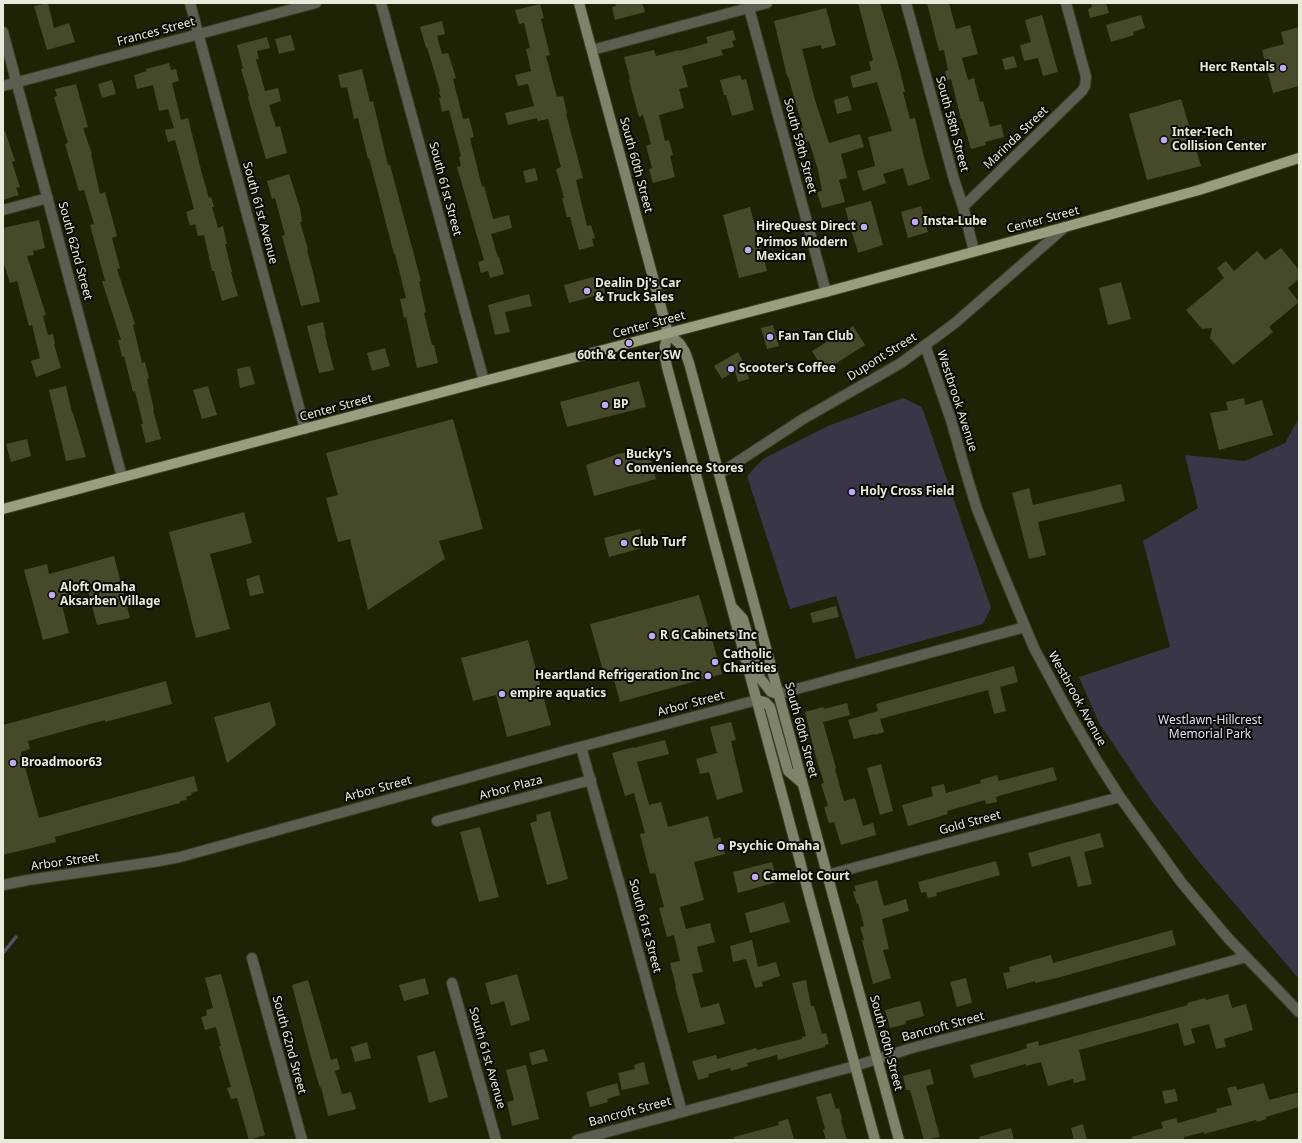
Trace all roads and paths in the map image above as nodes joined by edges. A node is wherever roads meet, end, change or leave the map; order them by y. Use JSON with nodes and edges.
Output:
{"nodes":[{"id":1,"x":190,"y":3,"type":"edge"},
{"id":2,"x":316,"y":3,"type":"edge"},
{"id":3,"x":382,"y":3,"type":"edge"},
{"id":4,"x":579,"y":3,"type":"edge"},
{"id":5,"x":767,"y":3,"type":"edge"},
{"id":6,"x":906,"y":3,"type":"edge"},
{"id":7,"x":1066,"y":3,"type":"edge"},
{"id":8,"x":749,"y":8,"type":"junction"},
{"id":9,"x":3,"y":32,"type":"edge"},
{"id":10,"x":198,"y":34,"type":"junction"},
{"id":11,"x":592,"y":50,"type":"junction"},
{"id":12,"x":17,"y":82,"type":"junction"},
{"id":13,"x":3,"y":86,"type":"edge"},
{"id":14,"x":1299,"y":158,"type":"edge"},
{"id":15,"x":48,"y":198,"type":"junction"},
{"id":16,"x":963,"y":207,"type":"junction"},
{"id":17,"x":3,"y":210,"type":"edge"},
{"id":18,"x":1065,"y":227,"type":"junction"},
{"id":19,"x":974,"y":251,"type":"junction"},
{"id":20,"x":826,"y":292,"type":"junction"},
{"id":21,"x":668,"y":334,"type":"junction"},
{"id":22,"x":926,"y":345,"type":"junction"},
{"id":23,"x":484,"y":381,"type":"junction"},
{"id":24,"x":305,"y":429,"type":"junction"},
{"id":25,"x":718,"y":474,"type":"junction"},
{"id":26,"x":122,"y":478,"type":"junction"},
{"id":27,"x":3,"y":509,"type":"edge"},
{"id":28,"x":731,"y":606,"type":"junction"},
{"id":29,"x":1025,"y":627,"type":"junction"},
{"id":30,"x":778,"y":694,"type":"junction"},
{"id":31,"x":757,"y":700,"type":"junction"},
{"id":32,"x":581,"y":747,"type":"junction"},
{"id":33,"x":591,"y":780,"type":"junction"},
{"id":34,"x":802,"y":783,"type":"junction"},
{"id":35,"x":1120,"y":797,"type":"junction"},
{"id":36,"x":436,"y":821,"type":"dead end"},
{"id":37,"x":826,"y":875,"type":"junction"},
{"id":38,"x":3,"y":885,"type":"edge"},
{"id":39,"x":1246,"y":957,"type":"junction"},
{"id":40,"x":252,"y":958,"type":"dead end"},
{"id":41,"x":452,"y":983,"type":"dead end"},
{"id":42,"x":1299,"y":1012,"type":"edge"},
{"id":43,"x":877,"y":1059,"type":"junction"},
{"id":44,"x":855,"y":1066,"type":"junction"},
{"id":45,"x":682,"y":1112,"type":"junction"},
{"id":46,"x":302,"y":1140,"type":"edge"},
{"id":47,"x":496,"y":1140,"type":"edge"},
{"id":48,"x":577,"y":1140,"type":"edge"},
{"id":49,"x":875,"y":1140,"type":"edge"},
{"id":50,"x":899,"y":1140,"type":"edge"}],
"edges":[{"from":1,"to":10,"type":"street","name":"South 61st Avenue"},
{"from":2,"to":10,"type":"street","name":"Frances Street"},
{"from":3,"to":23,"type":"street","name":"South 61st Street"},
{"from":4,"to":11,"type":"main road","name":"South 60th Street"},
{"from":5,"to":8,"type":"street"},
{"from":6,"to":16,"type":"street","name":"South 58th Street"},
{"from":7,"to":16,"type":"street","name":"Marinda Street"},
{"from":8,"to":11,"type":"street"},
{"from":8,"to":20,"type":"street","name":"South 59th Street"},
{"from":9,"to":12,"type":"street","name":"South 62nd Street"},
{"from":10,"to":12,"type":"street","name":"Frances Street"},
{"from":10,"to":24,"type":"street","name":"South 61st Avenue"},
{"from":11,"to":21,"type":"main road","name":"South 60th Street"},
{"from":12,"to":13,"type":"street","name":"Frances Street"},
{"from":12,"to":15,"type":"street","name":"South 62nd Street"},
{"from":14,"to":18,"type":"main road","name":"Center Street"},
{"from":15,"to":17,"type":"street"},
{"from":15,"to":26,"type":"street","name":"South 62nd Street"},
{"from":16,"to":19,"type":"street","name":"South 58th Street"},
{"from":18,"to":19,"type":"main road","name":"Center Street"},
{"from":18,"to":22,"type":"street","name":"Dupont Street"},
{"from":19,"to":20,"type":"main road","name":"Center Street"},
{"from":20,"to":21,"type":"main road","name":"Center Street"},
{"from":21,"to":23,"type":"main road","name":"Center Street"},
{"from":21,"to":25,"type":"main road","name":"South 60th Street"},
{"from":21,"to":28,"type":"main road","name":"South 60th Street"},
{"from":22,"to":25,"type":"street","name":"Dupont Street"},
{"from":22,"to":29,"type":"street","name":"Westbrook Avenue"},
{"from":23,"to":24,"type":"main road","name":"Center Street"},
{"from":24,"to":26,"type":"main road","name":"Center Street"},
{"from":25,"to":30,"type":"main road","name":"South 60th Street"},
{"from":26,"to":27,"type":"main road","name":"Center Street"},
{"from":28,"to":30,"type":"main road"},
{"from":28,"to":31,"type":"main road","name":"South 60th Street"},
{"from":29,"to":30,"type":"street"},
{"from":29,"to":35,"type":"street","name":"Westbrook Avenue"},
{"from":30,"to":34,"type":"main road","name":"South 60th Street"},
{"from":31,"to":32,"type":"street","name":"Arbor Street"},
{"from":31,"to":34,"type":"main road"},
{"from":31,"to":44,"type":"main road","name":"South 60th Street"},
{"from":32,"to":33,"type":"street","name":"South 61st Street"},
{"from":32,"to":38,"type":"street","name":"Arbor Street"},
{"from":33,"to":36,"type":"street","name":"Arbor Plaza"},
{"from":33,"to":45,"type":"street","name":"South 61st Street"},
{"from":34,"to":37,"type":"main road","name":"South 60th Street"},
{"from":35,"to":37,"type":"street","name":"Gold Street"},
{"from":35,"to":39,"type":"street","name":"Westbrook Avenue"},
{"from":37,"to":43,"type":"main road","name":"South 60th Street"},
{"from":39,"to":42,"type":"street","name":"Westbrook Avenue"},
{"from":39,"to":43,"type":"street","name":"Bancroft Street"},
{"from":40,"to":46,"type":"street","name":"South 62nd Street"},
{"from":41,"to":47,"type":"street","name":"South 61st Avenue"},
{"from":43,"to":44,"type":"street","name":"Bancroft Street"},
{"from":43,"to":50,"type":"main road","name":"South 60th Street"},
{"from":44,"to":45,"type":"street","name":"Bancroft Street"},
{"from":44,"to":49,"type":"main road","name":"South 60th Street"},
{"from":45,"to":48,"type":"street","name":"Bancroft Street"}]}
